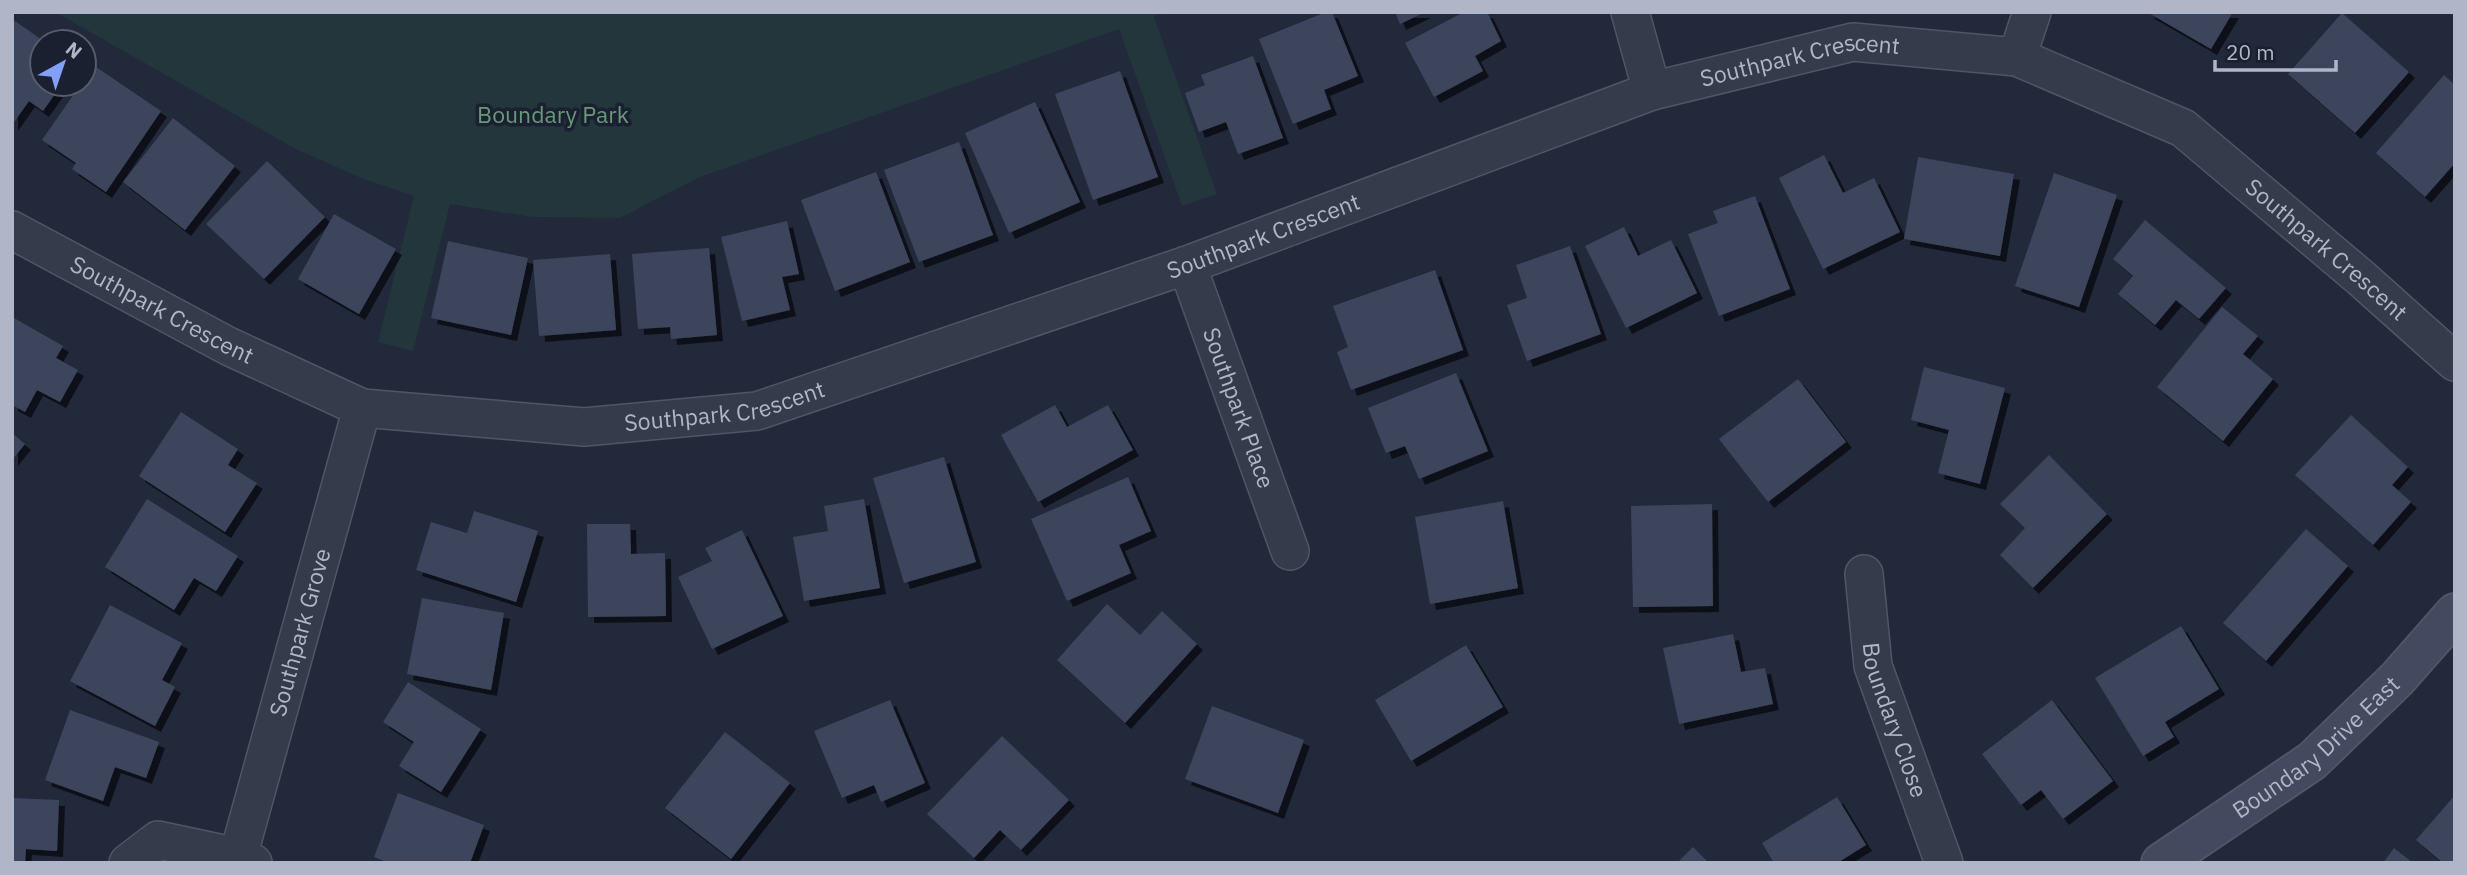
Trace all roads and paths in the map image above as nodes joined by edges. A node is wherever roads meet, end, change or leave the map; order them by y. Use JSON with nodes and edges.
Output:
{"nodes":[{"id":1,"x":1630,"y":12,"type":"edge"},
{"id":2,"x":2032,"y":12,"type":"edge"},
{"id":3,"x":2017,"y":57,"type":"junction"},
{"id":4,"x":1652,"y":91,"type":"junction"},
{"id":5,"x":12,"y":230,"type":"edge"},
{"id":6,"x":1187,"y":265,"type":"junction"},
{"id":7,"x":2455,"y":362,"type":"edge"},
{"id":8,"x":362,"y":408,"type":"junction"},
{"id":9,"x":1290,"y":551,"type":"dead end"},
{"id":10,"x":1864,"y":573,"type":"dead end"},
{"id":11,"x":2455,"y":614,"type":"edge"},
{"id":12,"x":246,"y":860,"type":"edge"},
{"id":13,"x":128,"y":863,"type":"edge"},
{"id":14,"x":1944,"y":863,"type":"edge"},
{"id":15,"x":2161,"y":863,"type":"edge"}],
"edges":[{"from":1,"to":4,"type":"street"},
{"from":2,"to":3,"type":"street"},
{"from":3,"to":4,"type":"street","name":"Southpark Crescent"},
{"from":3,"to":7,"type":"street","name":"Southpark Crescent"},
{"from":4,"to":6,"type":"street","name":"Southpark Crescent"},
{"from":5,"to":8,"type":"street","name":"Southpark Crescent"},
{"from":6,"to":8,"type":"street","name":"Southpark Crescent"},
{"from":6,"to":9,"type":"street","name":"Southpark Place"},
{"from":8,"to":12,"type":"street","name":"Southpark Grove"},
{"from":10,"to":14,"type":"street","name":"Boundary Close"},
{"from":11,"to":15,"type":"street","name":"Boundary Drive East"},
{"from":12,"to":13,"type":"street","name":"Southpark Grove"}]}
